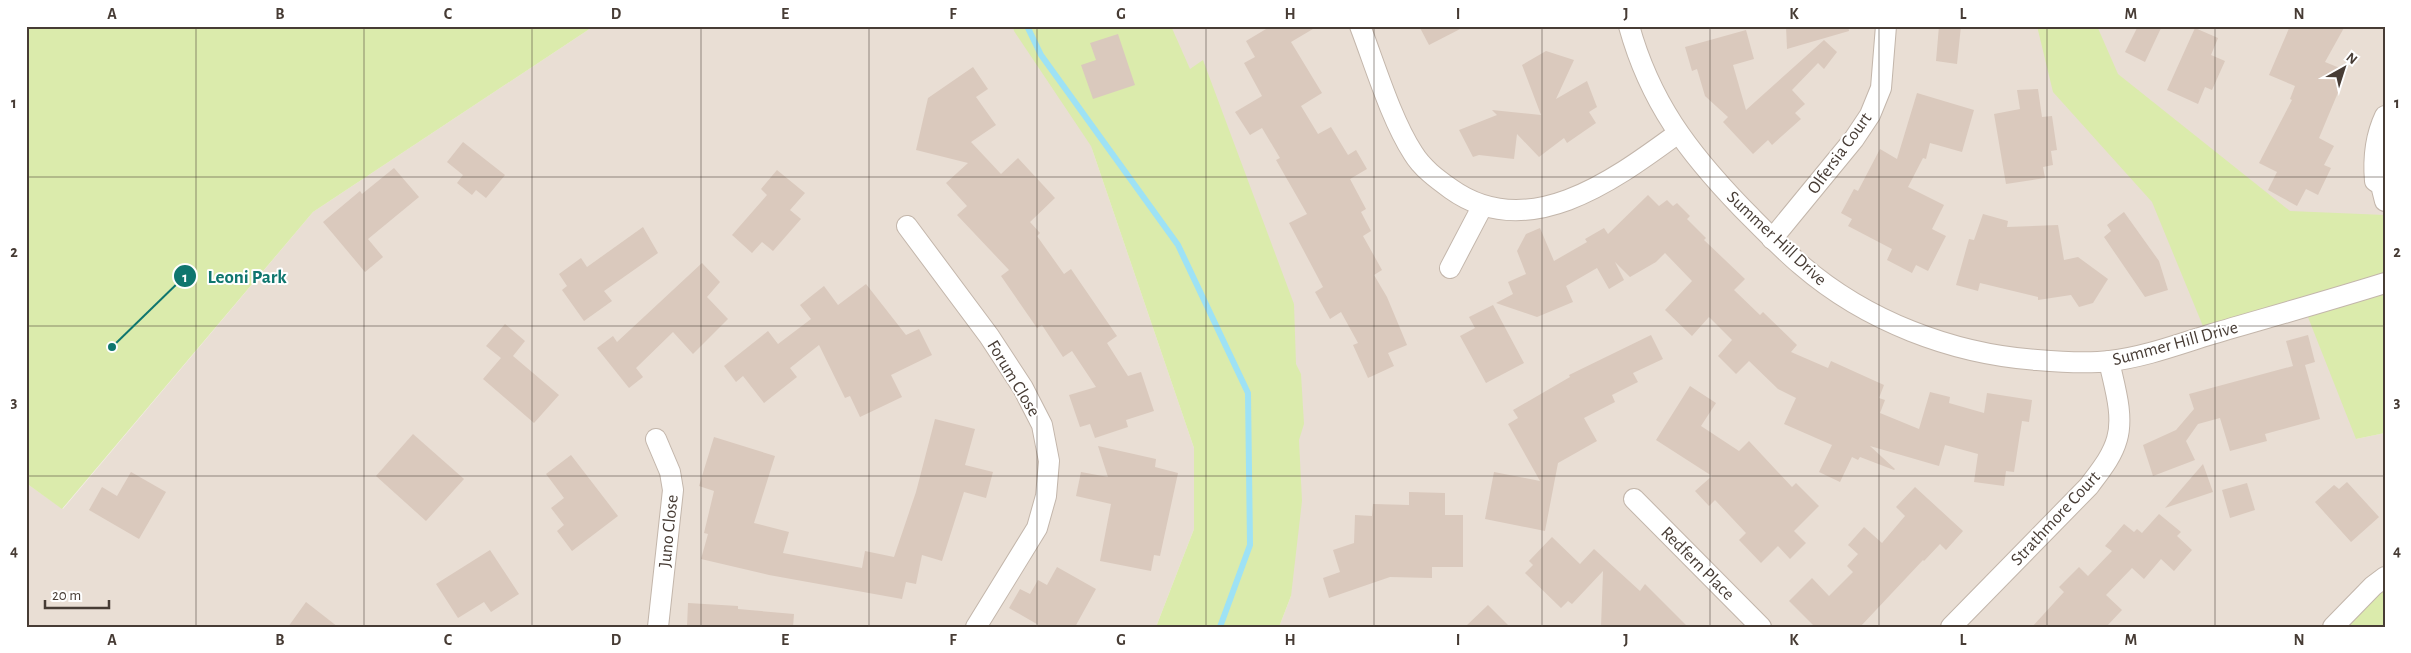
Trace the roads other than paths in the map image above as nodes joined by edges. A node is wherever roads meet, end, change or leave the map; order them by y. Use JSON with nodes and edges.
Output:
{"nodes":[{"id":1,"x":1360,"y":26,"type":"edge"},
{"id":2,"x":1629,"y":26,"type":"edge"},
{"id":3,"x":1886,"y":26,"type":"edge"},
{"id":4,"x":2385,"y":116,"type":"edge"},
{"id":5,"x":1677,"y":134,"type":"junction"},
{"id":6,"x":2384,"y":189,"type":"edge"},
{"id":7,"x":1482,"y":207,"type":"junction"},
{"id":8,"x":908,"y":226,"type":"dead end"},
{"id":9,"x":1772,"y":239,"type":"junction"},
{"id":10,"x":1450,"y":268,"type":"dead end"},
{"id":11,"x":2385,"y":284,"type":"edge"},
{"id":12,"x":2109,"y":361,"type":"junction"},
{"id":13,"x":656,"y":439,"type":"dead end"},
{"id":14,"x":1634,"y":499,"type":"dead end"},
{"id":15,"x":2385,"y":577,"type":"edge"},
{"id":16,"x":658,"y":627,"type":"edge"},
{"id":17,"x":976,"y":627,"type":"edge"},
{"id":18,"x":1761,"y":627,"type":"edge"},
{"id":19,"x":1951,"y":627,"type":"edge"},
{"id":20,"x":2333,"y":627,"type":"edge"}],
"edges":[{"from":1,"to":7,"type":"street"},
{"from":2,"to":5,"type":"street","name":"Summer Hill Drive"},
{"from":3,"to":9,"type":"street","name":"Olfersia Court"},
{"from":4,"to":6,"type":"street"},
{"from":5,"to":7,"type":"street"},
{"from":5,"to":9,"type":"street","name":"Summer Hill Drive"},
{"from":7,"to":10,"type":"street"},
{"from":8,"to":17,"type":"street","name":"Forum Close"},
{"from":9,"to":12,"type":"street","name":"Summer Hill Drive"},
{"from":11,"to":12,"type":"street","name":"Summer Hill Drive"},
{"from":12,"to":19,"type":"street","name":"Strathmore Court"},
{"from":13,"to":16,"type":"street","name":"Juno Close"},
{"from":14,"to":18,"type":"street","name":"Redfern Place"},
{"from":15,"to":20,"type":"street"}]}
